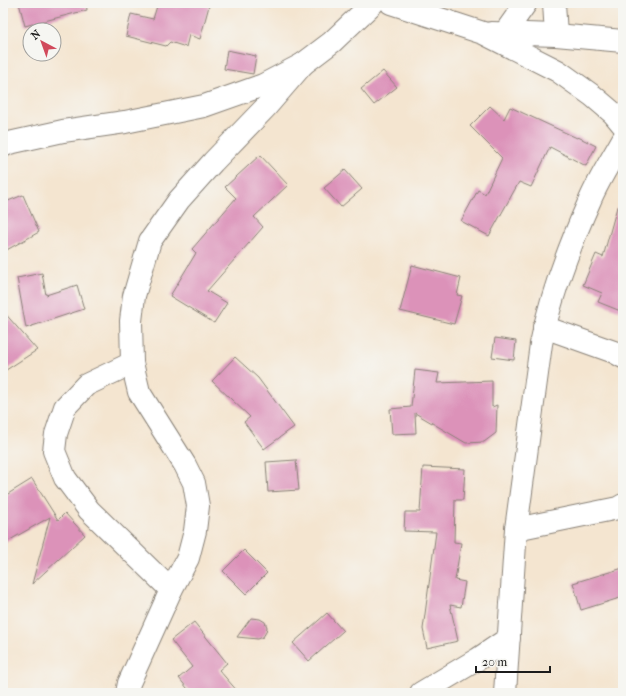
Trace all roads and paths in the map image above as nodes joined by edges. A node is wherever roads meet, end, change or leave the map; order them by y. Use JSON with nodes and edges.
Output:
{"nodes":[{"id":1,"x":373,"y":3,"type":"edge"},
{"id":2,"x":391,"y":3,"type":"edge"},
{"id":3,"x":526,"y":3,"type":"edge"},
{"id":4,"x":554,"y":3,"type":"edge"},
{"id":5,"x":493,"y":33,"type":"junction"},
{"id":6,"x":556,"y":35,"type":"junction"},
{"id":7,"x":623,"y":41,"type":"edge"},
{"id":8,"x":303,"y":64,"type":"junction"},
{"id":9,"x":623,"y":125,"type":"edge"},
{"id":10,"x":623,"y":139,"type":"edge"},
{"id":11,"x":3,"y":146,"type":"edge"},
{"id":12,"x":544,"y":327,"type":"junction"},
{"id":13,"x":623,"y":357,"type":"edge"},
{"id":14,"x":132,"y":363,"type":"junction"},
{"id":15,"x":623,"y":505,"type":"edge"},
{"id":16,"x":516,"y":529,"type":"junction"},
{"id":17,"x":171,"y":590,"type":"junction"},
{"id":18,"x":509,"y":638,"type":"junction"},
{"id":19,"x":127,"y":693,"type":"edge"},
{"id":20,"x":421,"y":693,"type":"edge"},
{"id":21,"x":505,"y":693,"type":"edge"}],
"edges":[{"from":1,"to":8,"type":"street"},
{"from":2,"to":5,"type":"street"},
{"from":3,"to":5,"type":"street"},
{"from":4,"to":6,"type":"street"},
{"from":5,"to":6,"type":"street"},
{"from":5,"to":9,"type":"street"},
{"from":6,"to":7,"type":"street"},
{"from":8,"to":11,"type":"street"},
{"from":8,"to":14,"type":"street"},
{"from":10,"to":12,"type":"street"},
{"from":12,"to":13,"type":"street"},
{"from":12,"to":16,"type":"street"},
{"from":14,"to":17,"type":"street"},
{"from":14,"to":17,"type":"street"},
{"from":15,"to":16,"type":"street"},
{"from":16,"to":18,"type":"street"},
{"from":17,"to":19,"type":"street"},
{"from":18,"to":20,"type":"street"},
{"from":18,"to":21,"type":"street"}]}
